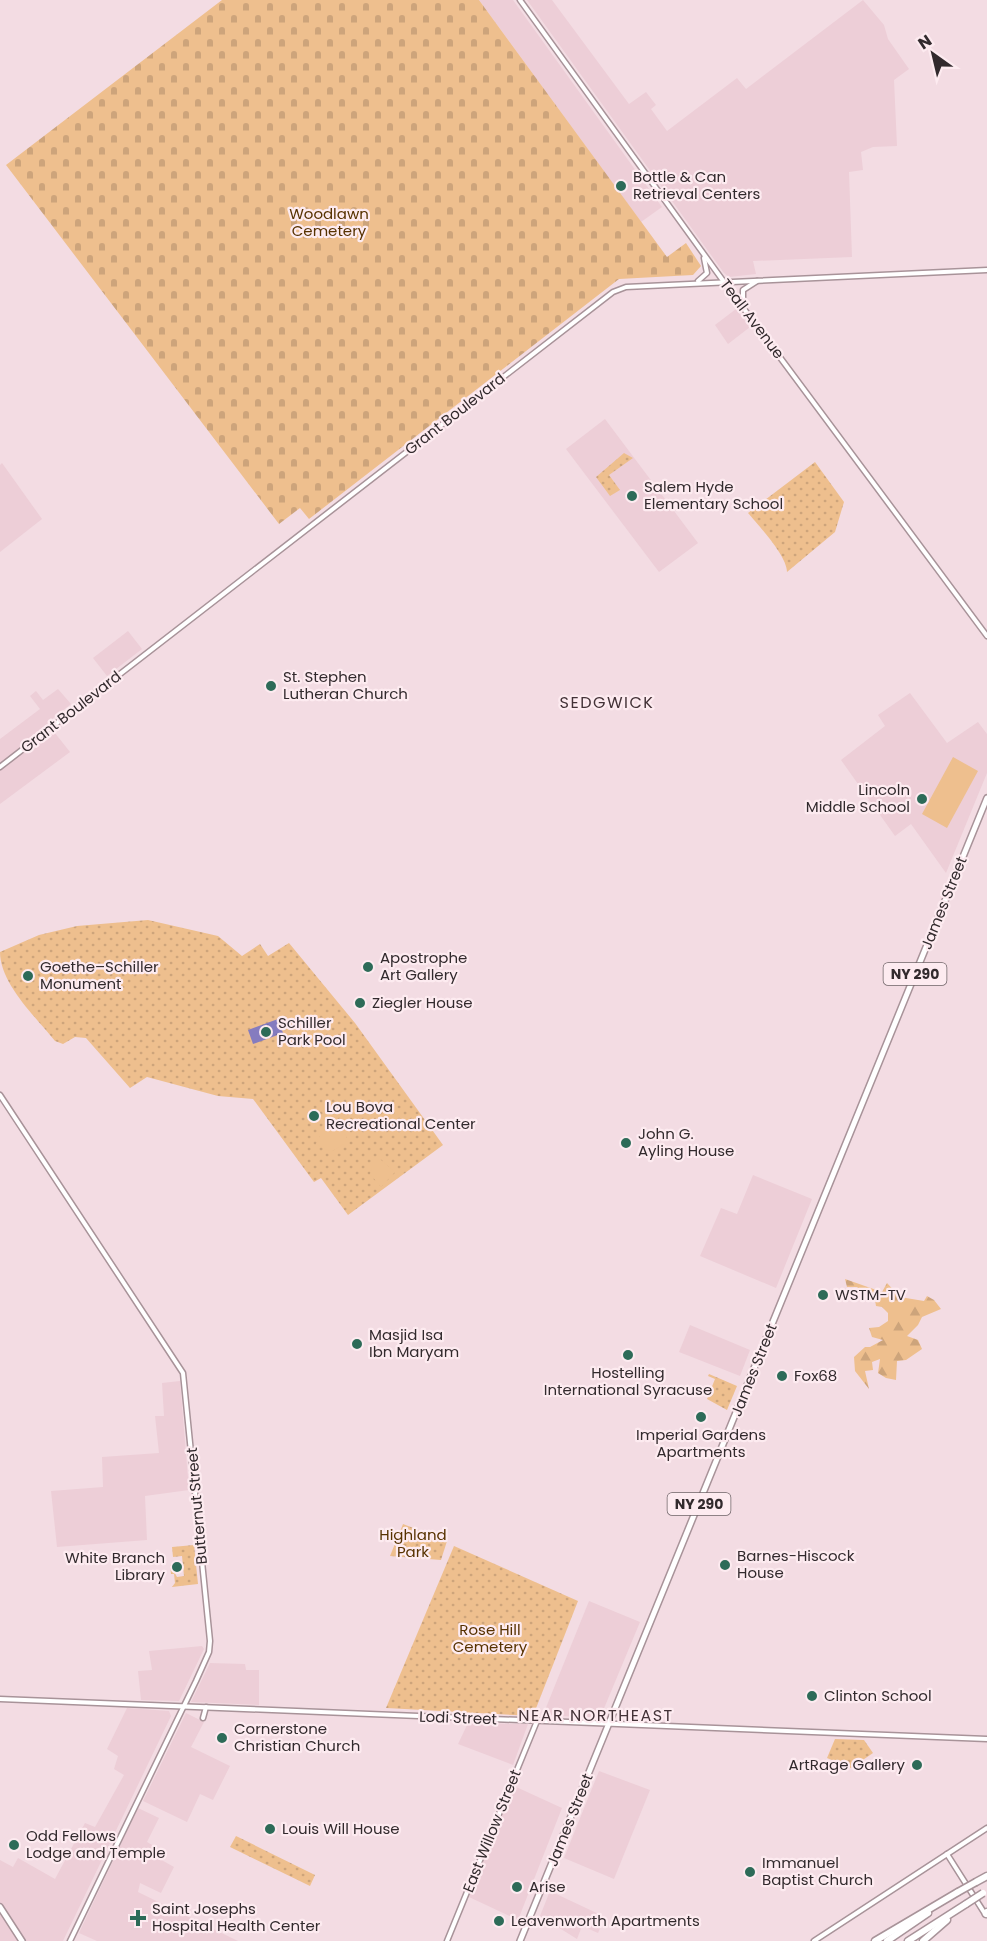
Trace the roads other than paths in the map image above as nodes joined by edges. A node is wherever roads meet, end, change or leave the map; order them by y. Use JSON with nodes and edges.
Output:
{"nodes":[{"id":1,"x":520,"y":0,"type":"edge"},
{"id":2,"x":702,"y":252,"type":"junction"},
{"id":3,"x":987,"y":270,"type":"edge"},
{"id":4,"x":759,"y":280,"type":"junction"},
{"id":5,"x":723,"y":282,"type":"junction"},
{"id":6,"x":695,"y":283,"type":"junction"},
{"id":7,"x":743,"y":308,"type":"junction"},
{"id":8,"x":987,"y":636,"type":"edge"},
{"id":9,"x":0,"y":767,"type":"edge"},
{"id":10,"x":987,"y":798,"type":"edge"},
{"id":11,"x":0,"y":1095,"type":"edge"},
{"id":12,"x":0,"y":1699,"type":"edge"},
{"id":13,"x":183,"y":1706,"type":"junction"},
{"id":14,"x":206,"y":1707,"type":"junction"},
{"id":15,"x":203,"y":1718,"type":"dead end"},
{"id":16,"x":537,"y":1721,"type":"junction"},
{"id":17,"x":609,"y":1724,"type":"junction"},
{"id":18,"x":987,"y":1739,"type":"edge"},
{"id":19,"x":987,"y":1828,"type":"edge"},
{"id":20,"x":947,"y":1854,"type":"junction"},
{"id":21,"x":987,"y":1876,"type":"edge"},
{"id":22,"x":958,"y":1892,"type":"junction"},
{"id":23,"x":985,"y":1892,"type":"edge"},
{"id":24,"x":966,"y":1904,"type":"junction"},
{"id":25,"x":0,"y":1907,"type":"edge"},
{"id":26,"x":987,"y":1914,"type":"edge"},
{"id":27,"x":22,"y":1941,"type":"edge"},
{"id":28,"x":70,"y":1941,"type":"edge"},
{"id":29,"x":447,"y":1941,"type":"edge"},
{"id":30,"x":520,"y":1941,"type":"edge"},
{"id":31,"x":814,"y":1941,"type":"edge"},
{"id":32,"x":875,"y":1941,"type":"edge"},
{"id":33,"x":887,"y":1941,"type":"edge"},
{"id":34,"x":908,"y":1941,"type":"edge"},
{"id":35,"x":923,"y":1941,"type":"edge"}],
"edges":[{"from":1,"to":2,"type":"street","name":"Teall Avenue"},
{"from":2,"to":5,"type":"street","name":"Teall Avenue"},
{"from":2,"to":6,"type":"street"},
{"from":3,"to":4,"type":"street","name":"Grant Boulevard"},
{"from":4,"to":5,"type":"street","name":"Grant Boulevard"},
{"from":4,"to":7,"type":"street"},
{"from":5,"to":6,"type":"street","name":"Grant Boulevard"},
{"from":5,"to":7,"type":"street","name":"Teall Avenue"},
{"from":6,"to":9,"type":"street","name":"Grant Boulevard"},
{"from":7,"to":8,"type":"street","name":"Teall Avenue"},
{"from":10,"to":17,"type":"main road","name":"James Street","number":"NY 290"},
{"from":11,"to":13,"type":"street","name":"Butternut Street"},
{"from":12,"to":13,"type":"street","name":"Lodi Street"},
{"from":13,"to":14,"type":"street","name":"Lodi Street"},
{"from":13,"to":28,"type":"street","name":"Butternut Street"},
{"from":14,"to":15,"type":"street"},
{"from":14,"to":16,"type":"street","name":"Lodi Street"},
{"from":16,"to":17,"type":"street","name":"Lodi Street"},
{"from":16,"to":29,"type":"street","name":"East Willow Street"},
{"from":17,"to":18,"type":"street","name":"Lodi Street"},
{"from":17,"to":30,"type":"main road","name":"James Street","number":"NY 290"},
{"from":19,"to":20,"type":"street"},
{"from":20,"to":26,"type":"street"},
{"from":20,"to":31,"type":"street"},
{"from":21,"to":22,"type":"highway","bridge":true},
{"from":22,"to":32,"type":"highway"},
{"from":22,"to":33,"type":"highway"},
{"from":23,"to":24,"type":"highway","bridge":true},
{"from":24,"to":34,"type":"highway"},
{"from":24,"to":35,"type":"highway"},
{"from":25,"to":27,"type":"main road"}]}
